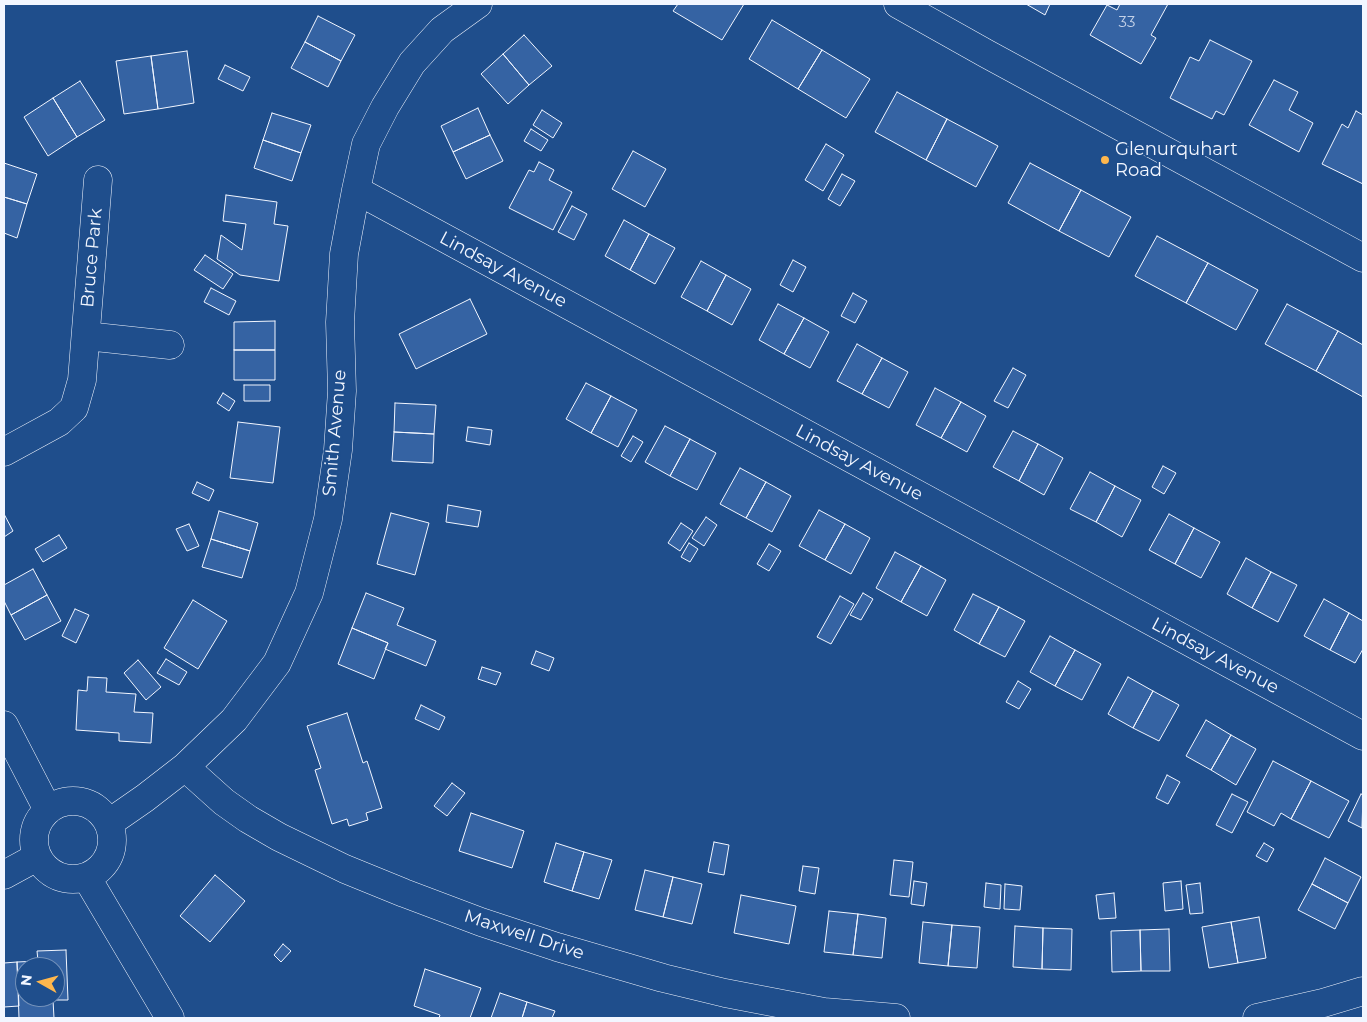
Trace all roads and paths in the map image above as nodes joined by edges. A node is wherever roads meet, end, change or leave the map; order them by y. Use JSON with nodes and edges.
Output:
{"nodes":[{"id":1,"x":478,"y":4,"type":"edge"},
{"id":2,"x":898,"y":4,"type":"edge"},
{"id":3,"x":98,"y":180,"type":"dead end"},
{"id":4,"x":356,"y":190,"type":"junction"},
{"id":5,"x":1363,"y":258,"type":"edge"},
{"id":6,"x":86,"y":336,"type":"junction"},
{"id":7,"x":170,"y":345,"type":"dead end"},
{"id":8,"x":4,"y":452,"type":"edge"},
{"id":9,"x":4,"y":724,"type":"edge"},
{"id":10,"x":1363,"y":736,"type":"edge"},
{"id":11,"x":184,"y":767,"type":"junction"},
{"id":12,"x":48,"y":810,"type":"junction"},
{"id":13,"x":109,"y":823,"type":"junction"},
{"id":14,"x":37,"y":857,"type":"junction"},
{"id":15,"x":4,"y":875,"type":"edge"},
{"id":16,"x":87,"y":878,"type":"junction"},
{"id":17,"x":1363,"y":991,"type":"edge"},
{"id":18,"x":170,"y":1018,"type":"edge"},
{"id":19,"x":896,"y":1018,"type":"edge"},
{"id":20,"x":1258,"y":1018,"type":"edge"}],
"edges":[{"from":1,"to":4,"type":"main road","name":"Smith Avenue"},
{"from":2,"to":5,"type":"main road"},
{"from":3,"to":6,"type":"main road","name":"Bruce Park"},
{"from":4,"to":10,"type":"main road","name":"Lindsay Avenue"},
{"from":4,"to":11,"type":"main road","name":"Smith Avenue"},
{"from":6,"to":7,"type":"main road"},
{"from":6,"to":8,"type":"main road","name":"Bruce Park"},
{"from":9,"to":12,"type":"main road"},
{"from":11,"to":13,"type":"main road","name":"Smith Avenue"},
{"from":11,"to":19,"type":"main road","name":"Maxwell Drive"},
{"from":12,"to":13,"type":"main road"},
{"from":12,"to":14,"type":"main road"},
{"from":13,"to":16,"type":"main road"},
{"from":14,"to":15,"type":"main road"},
{"from":14,"to":16,"type":"main road"},
{"from":16,"to":18,"type":"main road"},
{"from":17,"to":20,"type":"main road"}]}
